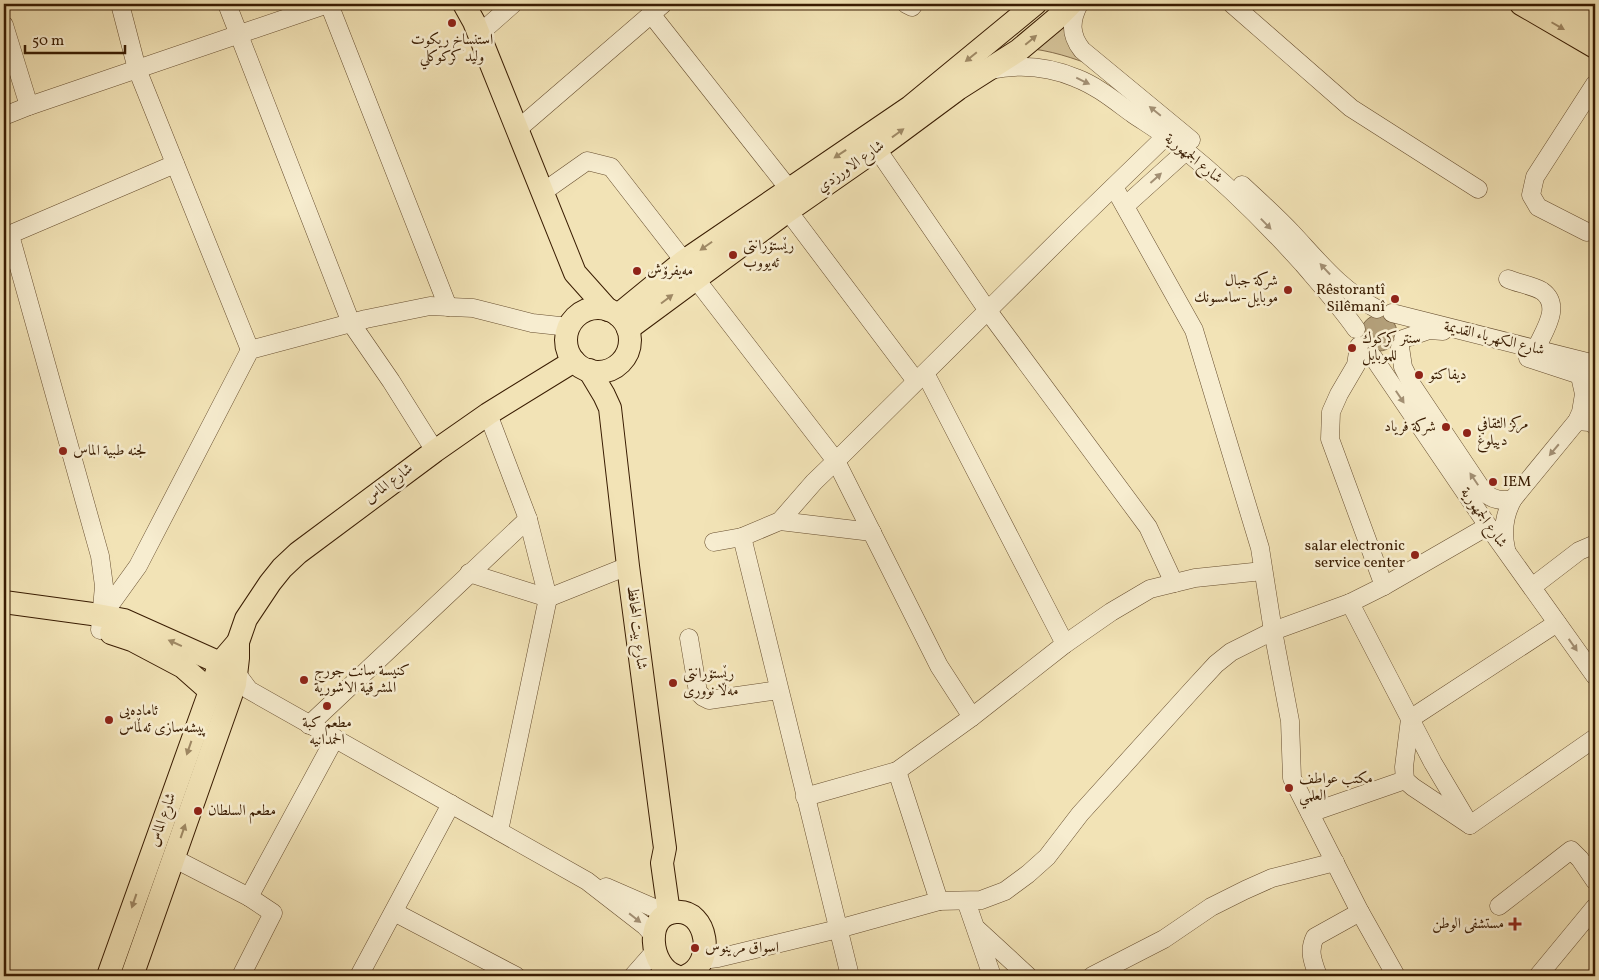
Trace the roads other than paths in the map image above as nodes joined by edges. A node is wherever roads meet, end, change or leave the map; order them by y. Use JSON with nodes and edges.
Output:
{"nodes":[{"id":1,"x":120,"y":4,"type":"edge"},
{"id":2,"x":227,"y":4,"type":"edge"},
{"id":3,"x":329,"y":4,"type":"edge"},
{"id":4,"x":464,"y":4,"type":"edge"},
{"id":5,"x":513,"y":4,"type":"edge"},
{"id":6,"x":906,"y":4,"type":"edge"},
{"id":7,"x":914,"y":4,"type":"edge"},
{"id":8,"x":1035,"y":4,"type":"edge"},
{"id":9,"x":1072,"y":4,"type":"edge"},
{"id":10,"x":1079,"y":4,"type":"edge"},
{"id":11,"x":1232,"y":4,"type":"edge"},
{"id":12,"x":1521,"y":4,"type":"edge"},
{"id":13,"x":1561,"y":4,"type":"edge"},
{"id":14,"x":657,"y":9,"type":"edge"},
{"id":15,"x":1595,"y":24,"type":"edge"},
{"id":16,"x":4,"y":25,"type":"edge"},
{"id":17,"x":479,"y":34,"type":"junction"},
{"id":18,"x":238,"y":35,"type":"junction"},
{"id":19,"x":1595,"y":48,"type":"edge"},
{"id":20,"x":137,"y":69,"type":"junction"},
{"id":21,"x":985,"y":71,"type":"junction"},
{"id":22,"x":1595,"y":84,"type":"edge"},
{"id":23,"x":29,"y":106,"type":"junction"},
{"id":24,"x":4,"y":116,"type":"edge"},
{"id":25,"x":518,"y":129,"type":"junction"},
{"id":26,"x":1166,"y":136,"type":"junction"},
{"id":27,"x":877,"y":149,"type":"junction"},
{"id":28,"x":1186,"y":151,"type":"junction"},
{"id":29,"x":175,"y":164,"type":"junction"},
{"id":30,"x":1114,"y":187,"type":"junction"},
{"id":31,"x":1478,"y":189,"type":"dead end"},
{"id":32,"x":543,"y":192,"type":"junction"},
{"id":33,"x":788,"y":200,"type":"junction"},
{"id":34,"x":1125,"y":206,"type":"junction"},
{"id":35,"x":1587,"y":232,"type":"dead end"},
{"id":36,"x":7,"y":236,"type":"edge"},
{"id":37,"x":689,"y":270,"type":"junction"},
{"id":38,"x":575,"y":273,"type":"junction"},
{"id":39,"x":1508,"y":279,"type":"dead end"},
{"id":40,"x":448,"y":307,"type":"junction"},
{"id":41,"x":988,"y":311,"type":"junction"},
{"id":42,"x":1385,"y":311,"type":"junction"},
{"id":43,"x":618,"y":318,"type":"junction"},
{"id":44,"x":573,"y":322,"type":"junction"},
{"id":45,"x":351,"y":323,"type":"junction"},
{"id":46,"x":1357,"y":337,"type":"junction"},
{"id":47,"x":1401,"y":343,"type":"junction"},
{"id":48,"x":1536,"y":349,"type":"junction"},
{"id":49,"x":250,"y":350,"type":"junction"},
{"id":50,"x":1373,"y":357,"type":"junction"},
{"id":51,"x":621,"y":362,"type":"junction"},
{"id":52,"x":1595,"y":364,"type":"edge"},
{"id":53,"x":581,"y":365,"type":"junction"},
{"id":54,"x":920,"y":377,"type":"junction"},
{"id":55,"x":1588,"y":378,"type":"edge"},
{"id":56,"x":610,"y":408,"type":"junction"},
{"id":57,"x":488,"y":414,"type":"junction"},
{"id":58,"x":1577,"y":421,"type":"junction"},
{"id":59,"x":1595,"y":426,"type":"edge"},
{"id":60,"x":435,"y":451,"type":"junction"},
{"id":61,"x":836,"y":461,"type":"junction"},
{"id":62,"x":1513,"y":499,"type":"junction"},
{"id":63,"x":528,"y":518,"type":"junction"},
{"id":64,"x":780,"y":521,"type":"junction"},
{"id":65,"x":1488,"y":526,"type":"junction"},
{"id":66,"x":872,"y":532,"type":"junction"},
{"id":67,"x":742,"y":537,"type":"junction"},
{"id":68,"x":714,"y":542,"type":"dead end"},
{"id":69,"x":1595,"y":546,"type":"edge"},
{"id":70,"x":1510,"y":557,"type":"junction"},
{"id":71,"x":628,"y":566,"type":"junction"},
{"id":72,"x":1263,"y":571,"type":"junction"},
{"id":73,"x":469,"y":573,"type":"junction"},
{"id":74,"x":1174,"y":583,"type":"junction"},
{"id":75,"x":1384,"y":586,"type":"junction"},
{"id":76,"x":1532,"y":587,"type":"junction"},
{"id":77,"x":548,"y":598,"type":"junction"},
{"id":78,"x":4,"y":602,"type":"edge"},
{"id":79,"x":1350,"y":603,"type":"junction"},
{"id":80,"x":4,"y":615,"type":"edge"},
{"id":81,"x":101,"y":623,"type":"junction"},
{"id":82,"x":1557,"y":623,"type":"junction"},
{"id":83,"x":1273,"y":631,"type":"junction"},
{"id":84,"x":688,"y":638,"type":"dead end"},
{"id":85,"x":1065,"y":644,"type":"junction"},
{"id":86,"x":228,"y":668,"type":"junction"},
{"id":87,"x":1594,"y":673,"type":"edge"},
{"id":88,"x":209,"y":690,"type":"junction"},
{"id":89,"x":779,"y":690,"type":"junction"},
{"id":90,"x":972,"y":717,"type":"junction"},
{"id":91,"x":1410,"y":718,"type":"junction"},
{"id":92,"x":309,"y":724,"type":"junction"},
{"id":93,"x":335,"y":738,"type":"junction"},
{"id":94,"x":1595,"y":738,"type":"edge"},
{"id":95,"x":897,"y":771,"type":"junction"},
{"id":96,"x":1405,"y":780,"type":"junction"},
{"id":97,"x":805,"y":797,"type":"junction"},
{"id":98,"x":451,"y":804,"type":"junction"},
{"id":99,"x":1310,"y":813,"type":"junction"},
{"id":100,"x":1470,"y":825,"type":"junction"},
{"id":101,"x":499,"y":831,"type":"junction"},
{"id":102,"x":173,"y":858,"type":"junction"},
{"id":103,"x":1335,"y":862,"type":"junction"},
{"id":104,"x":587,"y":881,"type":"junction"},
{"id":105,"x":1595,"y":881,"type":"edge"},
{"id":106,"x":248,"y":897,"type":"junction"},
{"id":107,"x":939,"y":901,"type":"junction"},
{"id":108,"x":966,"y":901,"type":"junction"},
{"id":109,"x":1499,"y":906,"type":"dead end"},
{"id":110,"x":1595,"y":908,"type":"edge"},
{"id":111,"x":394,"y":912,"type":"junction"},
{"id":112,"x":1360,"y":912,"type":"junction"},
{"id":113,"x":675,"y":914,"type":"junction"},
{"id":114,"x":975,"y":926,"type":"junction"},
{"id":115,"x":838,"y":929,"type":"junction"},
{"id":116,"x":654,"y":944,"type":"junction"},
{"id":117,"x":691,"y":973,"type":"edge"},
{"id":118,"x":108,"y":976,"type":"edge"},
{"id":119,"x":132,"y":976,"type":"edge"},
{"id":120,"x":241,"y":976,"type":"edge"},
{"id":121,"x":359,"y":976,"type":"edge"},
{"id":122,"x":516,"y":976,"type":"edge"},
{"id":123,"x":632,"y":976,"type":"edge"},
{"id":124,"x":850,"y":976,"type":"edge"},
{"id":125,"x":992,"y":976,"type":"edge"},
{"id":126,"x":1028,"y":976,"type":"edge"},
{"id":127,"x":1092,"y":976,"type":"edge"},
{"id":128,"x":1318,"y":976,"type":"edge"},
{"id":129,"x":1396,"y":976,"type":"edge"},
{"id":130,"x":1538,"y":976,"type":"edge"}],
"edges":[{"from":1,"to":20,"type":"street"},
{"from":2,"to":18,"type":"street"},
{"from":3,"to":18,"type":"street"},
{"from":3,"to":40,"type":"street"},
{"from":4,"to":17,"type":"main road"},
{"from":5,"to":17,"type":"street"},
{"from":6,"to":7,"type":"street"},
{"from":8,"to":33,"type":"main road","name":"شارع الاورزدي","one_way":true},
{"from":21,"to":9,"type":"main road","name":"شارع الاورزدي","one_way":true},
{"from":42,"to":10,"type":"street","name":"شارع الجمهورية","one_way":true},
{"from":11,"to":31,"type":"street"},
{"from":12,"to":19,"type":"main road","one_way":true},
{"from":13,"to":15,"type":"main road"},
{"from":14,"to":25,"type":"street"},
{"from":14,"to":33,"type":"street"},
{"from":16,"to":23,"type":"street"},
{"from":17,"to":25,"type":"main road"},
{"from":18,"to":20,"type":"street"},
{"from":18,"to":45,"type":"street"},
{"from":20,"to":23,"type":"street"},
{"from":20,"to":29,"type":"street"},
{"from":21,"to":26,"type":"street","name":"شارع الجمهورية","one_way":true},
{"from":27,"to":21,"type":"main road","name":"شارع الاورزدي","one_way":true},
{"from":22,"to":35,"type":"street"},
{"from":23,"to":24,"type":"street"},
{"from":25,"to":32,"type":"main road"},
{"from":26,"to":28,"type":"street","name":"شارع الجمهورية"},
{"from":26,"to":30,"type":"street"},
{"from":27,"to":33,"type":"main road","name":"شارع الاورزدي"},
{"from":27,"to":41,"type":"street"},
{"from":34,"to":28,"type":"street","one_way":true},
{"from":28,"to":46,"type":"street","name":"شارع الجمهورية","one_way":true},
{"from":29,"to":36,"type":"street"},
{"from":29,"to":49,"type":"street"},
{"from":30,"to":34,"type":"street"},
{"from":30,"to":41,"type":"street"},
{"from":32,"to":37,"type":"street"},
{"from":32,"to":38,"type":"main road"},
{"from":33,"to":37,"type":"main road","name":"شارع الاورزدي"},
{"from":33,"to":54,"type":"street"},
{"from":34,"to":72,"type":"street"},
{"from":36,"to":81,"type":"street"},
{"from":37,"to":43,"type":"main road","name":"شارع الاورزدي"},
{"from":37,"to":61,"type":"street"},
{"from":38,"to":43,"type":"main road"},
{"from":38,"to":44,"type":"main road"},
{"from":39,"to":48,"type":"street"},
{"from":40,"to":44,"type":"street"},
{"from":40,"to":45,"type":"street"},
{"from":41,"to":54,"type":"street"},
{"from":41,"to":74,"type":"street"},
{"from":42,"to":46,"type":"street"},
{"from":42,"to":47,"type":"street"},
{"from":42,"to":48,"type":"street","name":"شارع الكهرباء القديمة"},
{"from":43,"to":44,"type":"main road"},
{"from":43,"to":51,"type":"main road"},
{"from":44,"to":53,"type":"main road"},
{"from":45,"to":49,"type":"street"},
{"from":45,"to":60,"type":"street"},
{"from":46,"to":50,"type":"street"},
{"from":46,"to":75,"type":"street"},
{"from":47,"to":50,"type":"street"},
{"from":47,"to":55,"type":"street","name":"شارع الكهرباء القديمة"},
{"from":62,"to":47,"type":"street","one_way":true},
{"from":48,"to":52,"type":"street","name":"شارع الكهرباء القديمة"},
{"from":49,"to":81,"type":"street"},
{"from":50,"to":65,"type":"street","name":"شارع الجمهورية","one_way":true},
{"from":51,"to":53,"type":"main road"},
{"from":51,"to":56,"type":"main road","name":"شارع بيت المحافظ"},
{"from":53,"to":56,"type":"main road","name":"شارع بيت المحافظ"},
{"from":53,"to":57,"type":"main road","name":"شارع الماس"},
{"from":54,"to":61,"type":"street"},
{"from":54,"to":85,"type":"street"},
{"from":55,"to":58,"type":"street"},
{"from":56,"to":71,"type":"main road","name":"شارع بيت المحافظ"},
{"from":57,"to":60,"type":"main road","name":"شارع الماس"},
{"from":57,"to":63,"type":"street"},
{"from":58,"to":59,"type":"street"},
{"from":58,"to":62,"type":"street","one_way":true},
{"from":60,"to":86,"type":"main road","name":"شارع الماس"},
{"from":61,"to":64,"type":"street"},
{"from":61,"to":66,"type":"street"},
{"from":62,"to":70,"type":"street"},
{"from":63,"to":73,"type":"street"},
{"from":63,"to":77,"type":"street"},
{"from":64,"to":66,"type":"street"},
{"from":64,"to":67,"type":"street"},
{"from":65,"to":70,"type":"street","name":"شارع الجمهورية"},
{"from":65,"to":75,"type":"street"},
{"from":66,"to":90,"type":"street"},
{"from":67,"to":68,"type":"street"},
{"from":67,"to":89,"type":"street"},
{"from":69,"to":76,"type":"street"},
{"from":70,"to":76,"type":"street","name":"شارع الجمهورية"},
{"from":71,"to":77,"type":"street"},
{"from":71,"to":113,"type":"main road","name":"شارع بيت المحافظ"},
{"from":72,"to":74,"type":"street"},
{"from":72,"to":83,"type":"street"},
{"from":73,"to":77,"type":"street"},
{"from":73,"to":92,"type":"street"},
{"from":74,"to":85,"type":"street"},
{"from":75,"to":79,"type":"street"},
{"from":76,"to":82,"type":"street","name":"شارع الجمهورية"},
{"from":77,"to":101,"type":"street"},
{"from":78,"to":81,"type":"main road"},
{"from":79,"to":83,"type":"street"},
{"from":79,"to":91,"type":"street"},
{"from":80,"to":81,"type":"main road"},
{"from":86,"to":81,"type":"main road","one_way":true},
{"from":81,"to":88,"type":"main road"},
{"from":82,"to":87,"type":"street","name":"شارع الجمهورية","one_way":true},
{"from":82,"to":91,"type":"street"},
{"from":83,"to":99,"type":"street"},
{"from":83,"to":108,"type":"street"},
{"from":84,"to":89,"type":"street"},
{"from":85,"to":90,"type":"street"},
{"from":86,"to":88,"type":"main road","name":"شارع الماس"},
{"from":86,"to":92,"type":"street"},
{"from":102,"to":86,"type":"main road","name":"شارع الماس","one_way":true},
{"from":88,"to":118,"type":"main road","name":"شارع الماس","one_way":true},
{"from":89,"to":97,"type":"street"},
{"from":90,"to":95,"type":"street"},
{"from":91,"to":96,"type":"street"},
{"from":91,"to":100,"type":"street"},
{"from":92,"to":93,"type":"street"},
{"from":93,"to":98,"type":"street"},
{"from":93,"to":106,"type":"street"},
{"from":94,"to":100,"type":"street"},
{"from":95,"to":97,"type":"street"},
{"from":95,"to":107,"type":"street"},
{"from":96,"to":99,"type":"street"},
{"from":96,"to":100,"type":"street"},
{"from":97,"to":115,"type":"street"},
{"from":98,"to":101,"type":"street"},
{"from":98,"to":111,"type":"street"},
{"from":99,"to":103,"type":"street"},
{"from":101,"to":104,"type":"street"},
{"from":102,"to":106,"type":"street"},
{"from":102,"to":119,"type":"main road","name":"شارع الماس"},
{"from":103,"to":112,"type":"street"},
{"from":103,"to":127,"type":"street"},
{"from":104,"to":113,"type":"street"},
{"from":104,"to":116,"type":"street","one_way":true},
{"from":105,"to":109,"type":"street"},
{"from":106,"to":120,"type":"street"},
{"from":107,"to":108,"type":"street"},
{"from":107,"to":115,"type":"street"},
{"from":108,"to":114,"type":"street"},
{"from":110,"to":130,"type":"street"},
{"from":111,"to":121,"type":"street"},
{"from":111,"to":122,"type":"street"},
{"from":112,"to":128,"type":"street"},
{"from":112,"to":129,"type":"street"},
{"from":113,"to":116,"type":"main road"},
{"from":113,"to":117,"type":"main road","name":"شارع بيت المحافظ"},
{"from":114,"to":125,"type":"street"},
{"from":114,"to":126,"type":"street"},
{"from":115,"to":117,"type":"street"},
{"from":115,"to":124,"type":"street"},
{"from":116,"to":117,"type":"main road"},
{"from":116,"to":123,"type":"street"}]}
